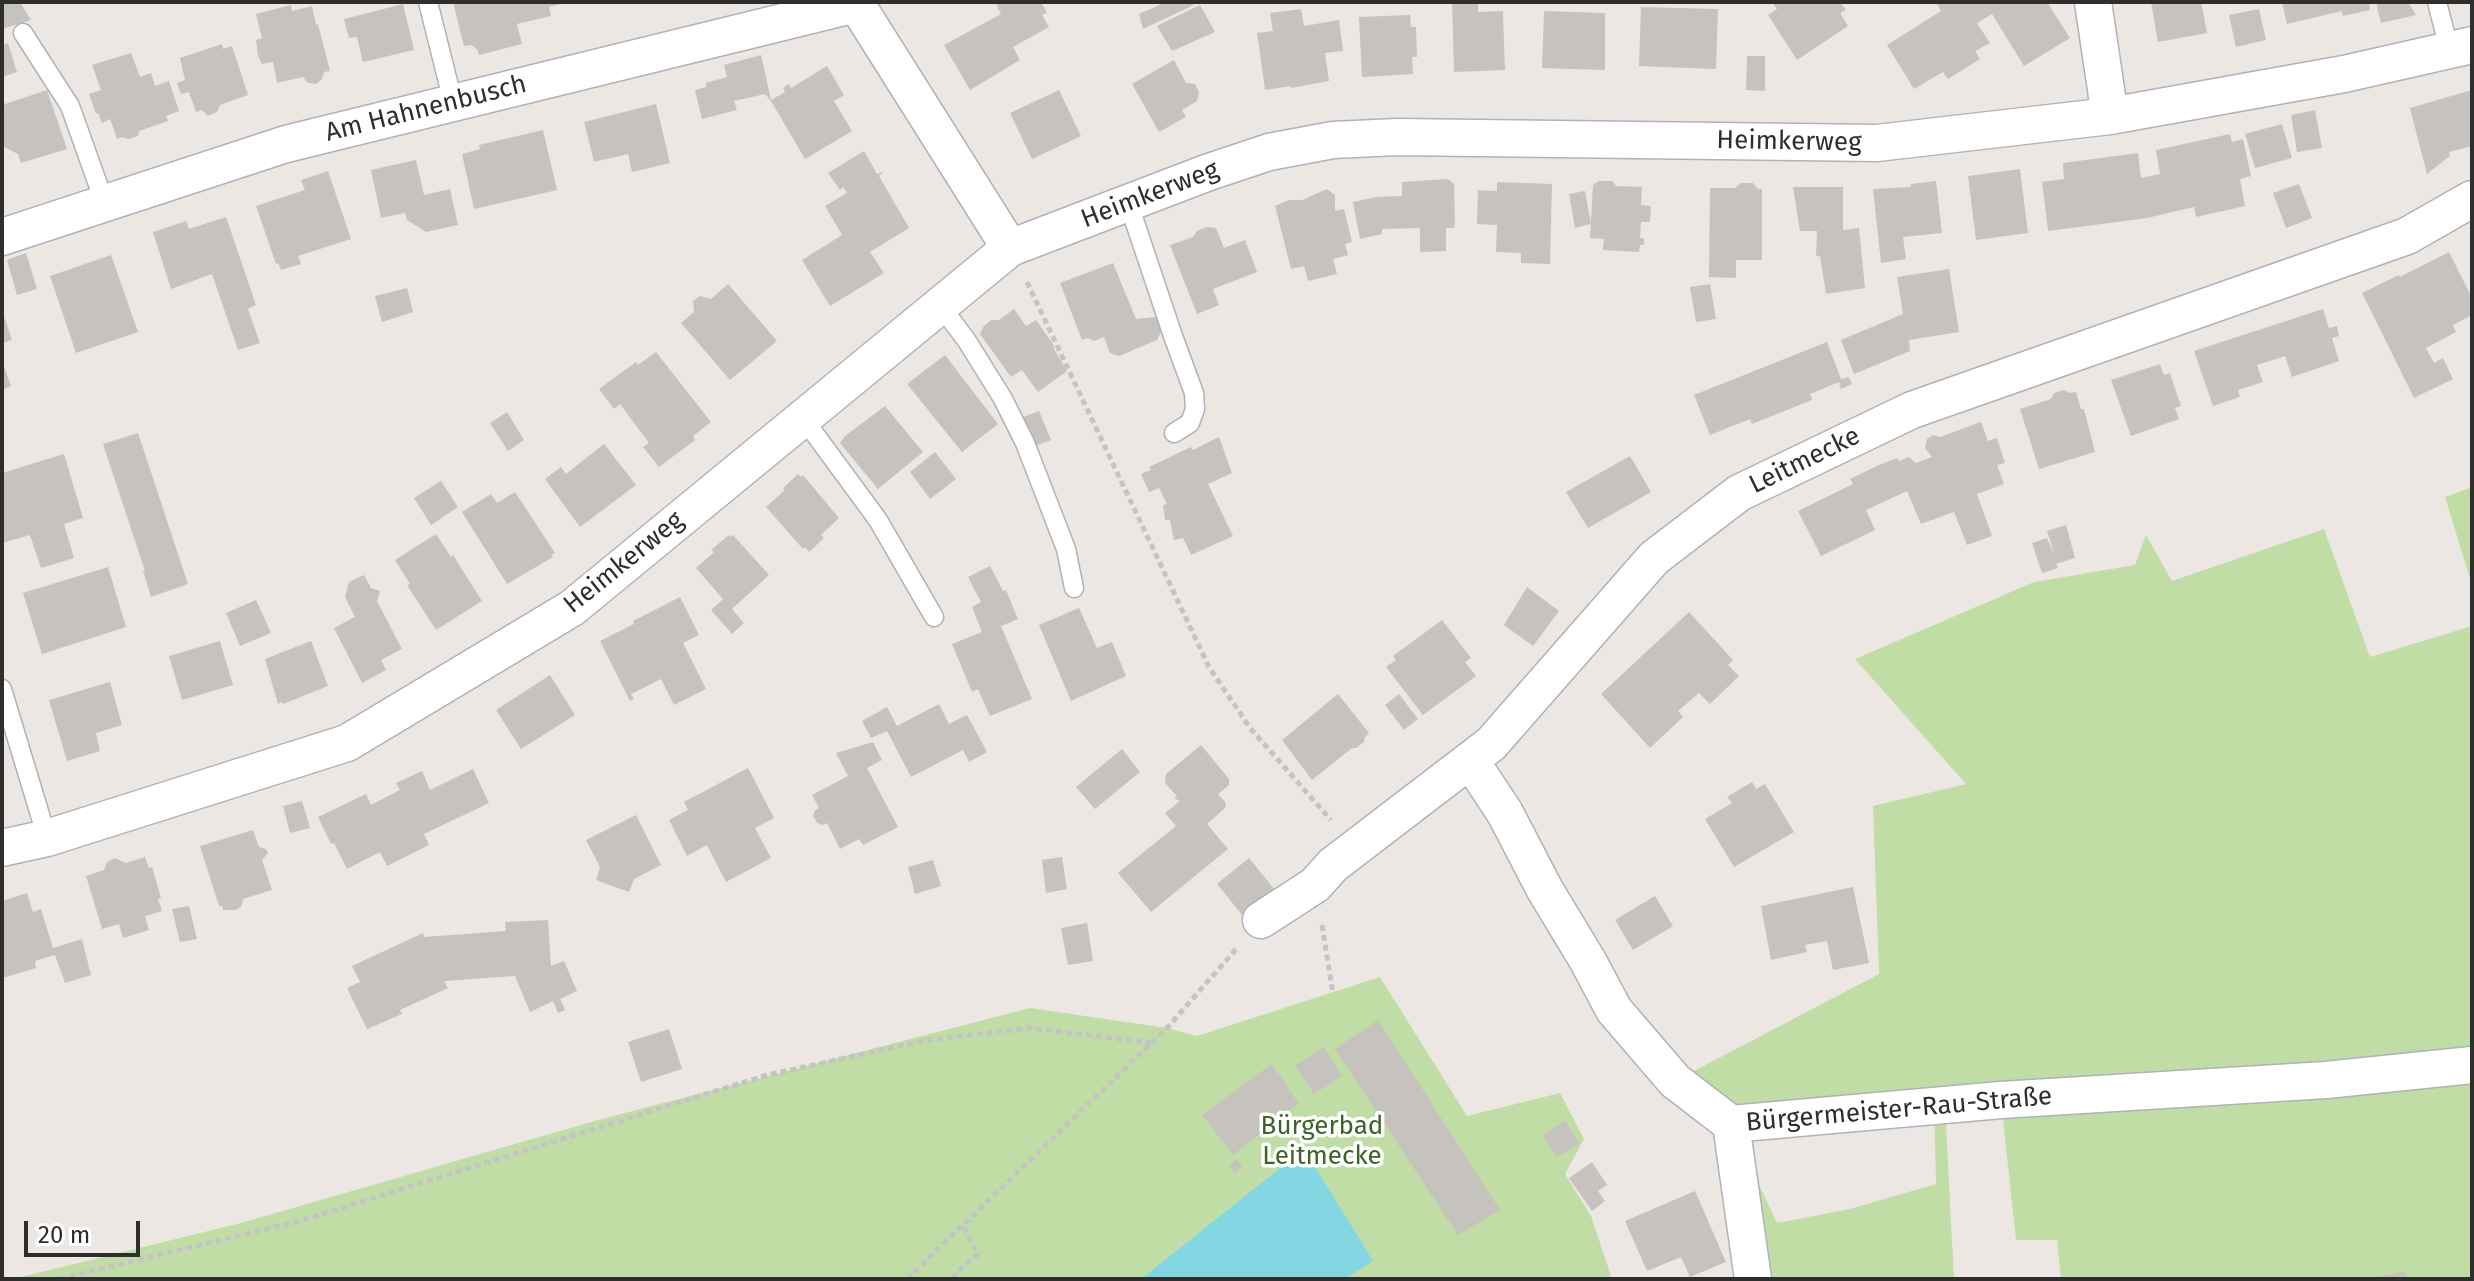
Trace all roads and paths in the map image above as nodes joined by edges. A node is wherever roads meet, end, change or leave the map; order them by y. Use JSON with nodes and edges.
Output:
{"nodes":[{"id":1,"x":428,"y":2,"type":"edge"},
{"id":2,"x":2093,"y":2,"type":"edge"},
{"id":3,"x":2437,"y":2,"type":"edge"},
{"id":4,"x":856,"y":3,"type":"edge"},
{"id":5,"x":23,"y":33,"type":"dead end"},
{"id":6,"x":2460,"y":47,"type":"edge"},
{"id":7,"x":453,"y":102,"type":"junction"},
{"id":8,"x":2110,"y":116,"type":"junction"},
{"id":9,"x":2472,"y":199,"type":"edge"},
{"id":10,"x":1128,"y":202,"type":"junction"},
{"id":11,"x":105,"y":204,"type":"junction"},
{"id":12,"x":2,"y":237,"type":"edge"},
{"id":13,"x":1010,"y":248,"type":"junction"},
{"id":14,"x":940,"y":305,"type":"junction"},
{"id":15,"x":803,"y":418,"type":"junction"},
{"id":16,"x":1174,"y":433,"type":"dead end"},
{"id":17,"x":1074,"y":588,"type":"dead end"},
{"id":18,"x":934,"y":617,"type":"dead end"},
{"id":19,"x":2,"y":689,"type":"edge"},
{"id":20,"x":1470,"y":760,"type":"junction"},
{"id":21,"x":47,"y":838,"type":"junction"},
{"id":22,"x":2,"y":848,"type":"edge"},
{"id":23,"x":1356,"y":848,"type":"junction"},
{"id":24,"x":1315,"y":885,"type":"junction"},
{"id":25,"x":1261,"y":920,"type":"joint"},
{"id":26,"x":1333,"y":994,"type":"dead end"},
{"id":27,"x":1151,"y":1043,"type":"junction"},
{"id":28,"x":2472,"y":1065,"type":"edge"},
{"id":29,"x":1731,"y":1124,"type":"junction"},
{"id":30,"x":962,"y":1225,"type":"junction"},
{"id":31,"x":60,"y":1279,"type":"edge"},
{"id":32,"x":907,"y":1279,"type":"edge"},
{"id":33,"x":953,"y":1279,"type":"edge"},
{"id":34,"x":1753,"y":1279,"type":"edge"}],
"edges":[{"from":1,"to":7,"type":"lane"},
{"from":2,"to":8,"type":"street"},
{"from":3,"to":6,"type":"lane"},
{"from":4,"to":7,"type":"street","name":"Am Hahnenbusch"},
{"from":4,"to":13,"type":"street"},
{"from":5,"to":11,"type":"lane"},
{"from":6,"to":8,"type":"street","name":"Heimkerweg"},
{"from":7,"to":11,"type":"street","name":"Am Hahnenbusch"},
{"from":8,"to":10,"type":"street","name":"Heimkerweg"},
{"from":9,"to":20,"type":"street","name":"Leitmecke"},
{"from":10,"to":13,"type":"street","name":"Heimkerweg"},
{"from":10,"to":16,"type":"lane"},
{"from":11,"to":12,"type":"street","name":"Am Hahnenbusch"},
{"from":13,"to":14,"type":"street","name":"Heimkerweg"},
{"from":13,"to":23,"type":"path"},
{"from":14,"to":15,"type":"street","name":"Heimkerweg"},
{"from":14,"to":17,"type":"lane"},
{"from":15,"to":18,"type":"lane"},
{"from":15,"to":21,"type":"street","name":"Heimkerweg"},
{"from":19,"to":21,"type":"lane"},
{"from":20,"to":23,"type":"street","name":"Leitmecke"},
{"from":20,"to":29,"type":"street","name":"Bürgermeister-Rau-Straße"},
{"from":21,"to":22,"type":"street","name":"Heimkerweg"},
{"from":23,"to":24,"type":"street","name":"Leitmecke"},
{"from":24,"to":25,"type":"street","name":"Leitmecke"},
{"from":24,"to":26,"type":"path"},
{"from":25,"to":27,"type":"path"},
{"from":27,"to":30,"type":"path"},
{"from":27,"to":31,"type":"path"},
{"from":28,"to":29,"type":"street","name":"Bürgermeister-Rau-Straße"},
{"from":29,"to":34,"type":"street"},
{"from":30,"to":32,"type":"path"},
{"from":30,"to":33,"type":"path"}]}
